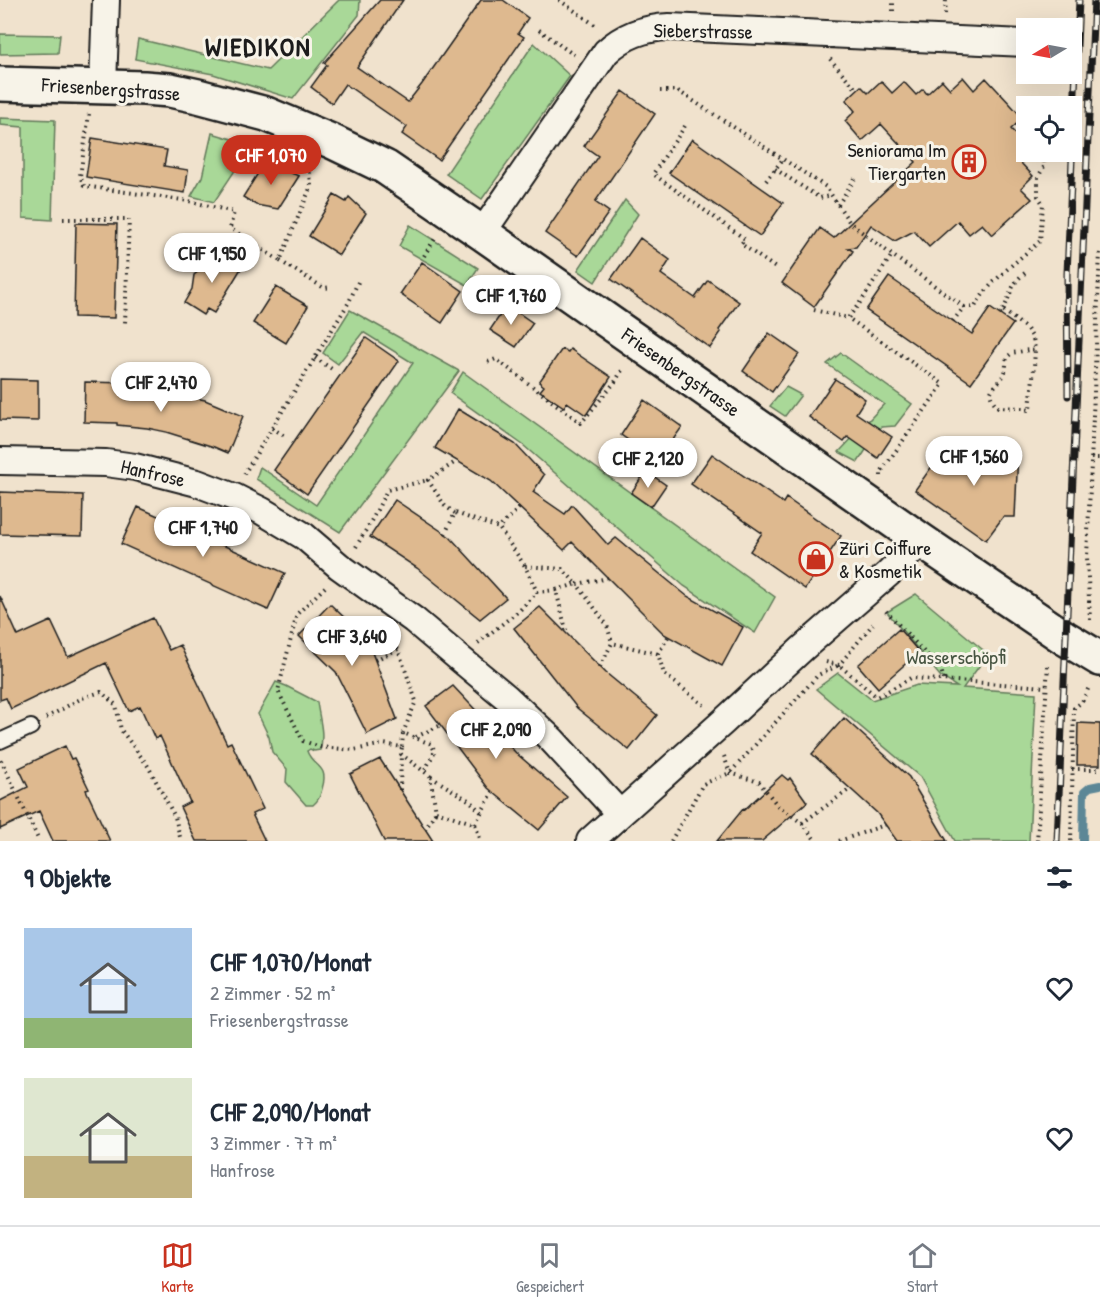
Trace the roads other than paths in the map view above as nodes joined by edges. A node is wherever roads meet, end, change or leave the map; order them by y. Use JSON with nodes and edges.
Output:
{"nodes":[{"id":1,"x":106,"y":0,"type":"edge"},
{"id":2,"x":1016,"y":43,"type":"edge"},
{"id":3,"x":0,"y":84,"type":"edge"},
{"id":4,"x":96,"y":98,"type":"junction"},
{"id":5,"x":482,"y":233,"type":"junction"},
{"id":6,"x":0,"y":461,"type":"edge"},
{"id":7,"x":922,"y":541,"type":"junction"},
{"id":8,"x":1095,"y":673,"type":"edge"},
{"id":9,"x":31,"y":727,"type":"road end"},
{"id":10,"x":0,"y":741,"type":"edge"},
{"id":11,"x":620,"y":814,"type":"junction"},
{"id":12,"x":590,"y":841,"type":"edge"}],
"edges":[{"from":1,"to":4,"type":"street"},
{"from":2,"to":5,"type":"street","name":"Sieberstrasse"},
{"from":3,"to":4,"type":"street","name":"Friesenbergstrasse"},
{"from":4,"to":5,"type":"street","name":"Friesenbergstrasse"},
{"from":5,"to":7,"type":"street","name":"Friesenbergstrasse"},
{"from":6,"to":11,"type":"street","name":"Hanfrose"},
{"from":7,"to":8,"type":"street","name":"Friesenbergstrasse"},
{"from":7,"to":11,"type":"street"},
{"from":9,"to":10,"type":"lane"},
{"from":11,"to":12,"type":"street"}]}
